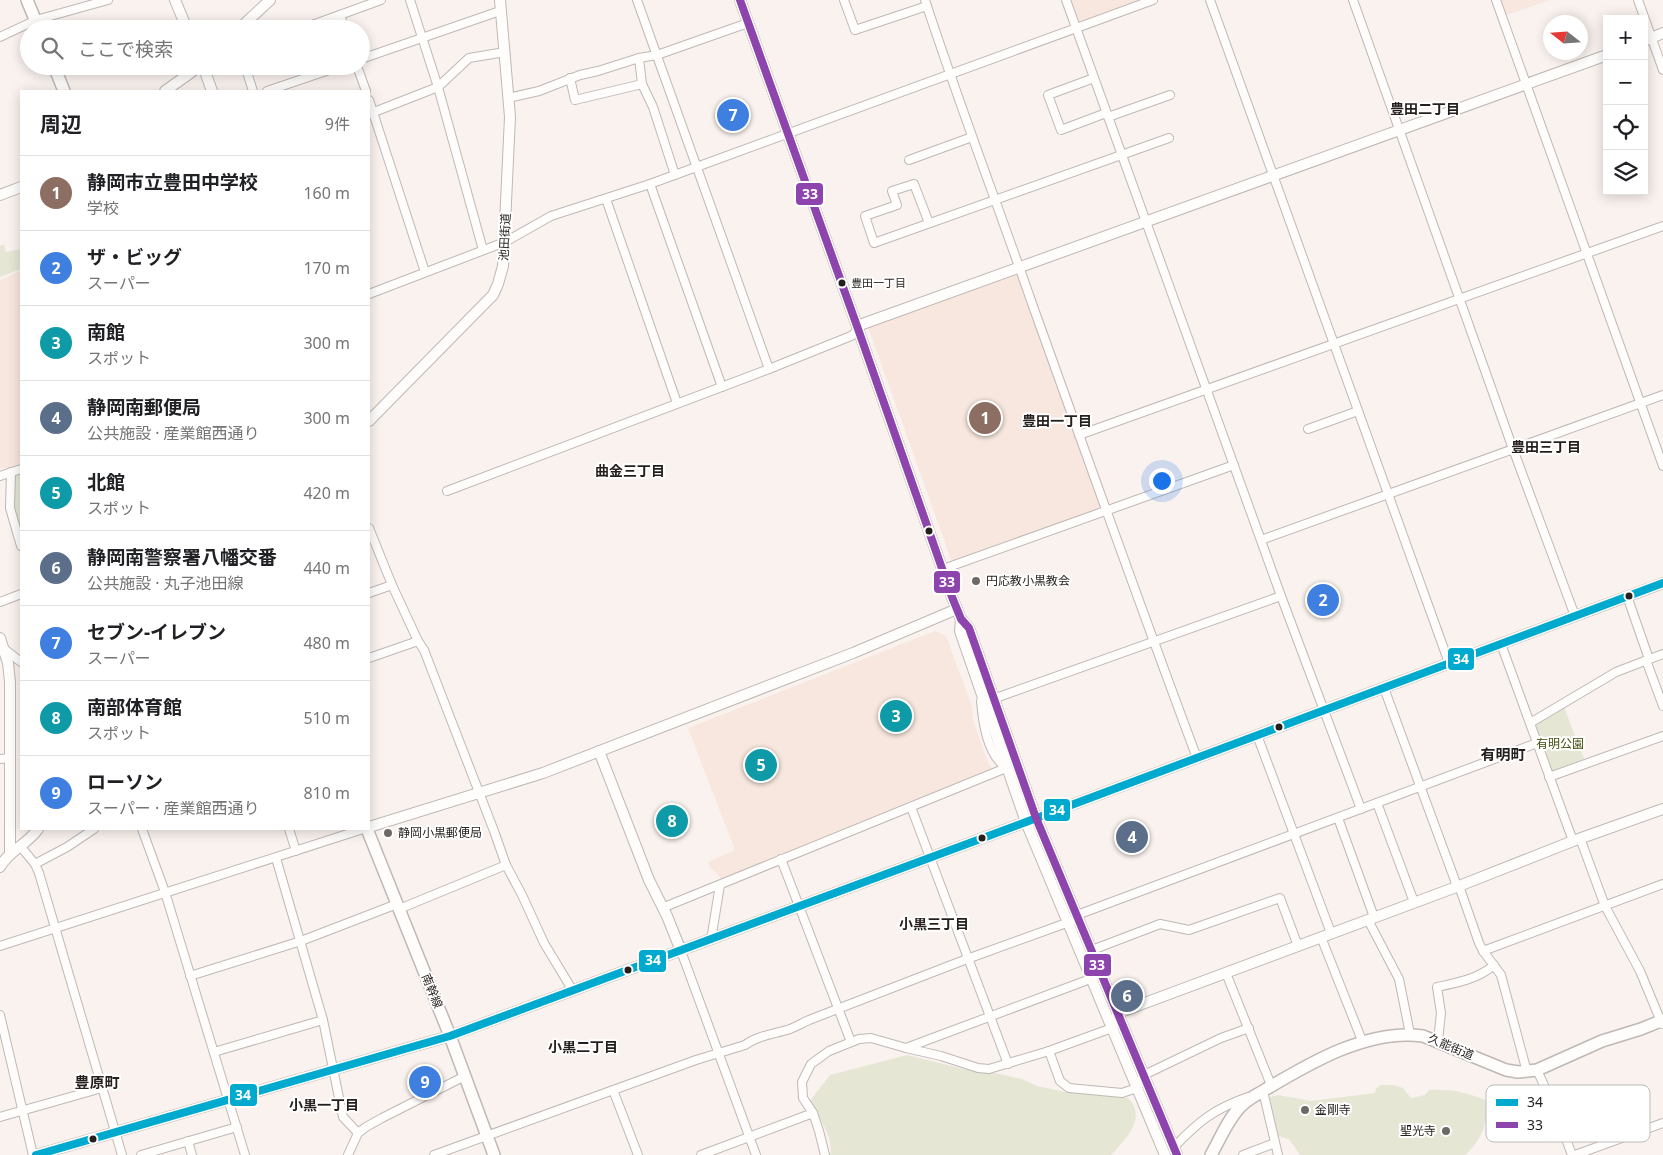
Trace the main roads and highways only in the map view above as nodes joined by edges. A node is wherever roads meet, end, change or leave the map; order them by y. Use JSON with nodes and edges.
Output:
{"nodes":[{"id":1,"x":27,"y":0,"type":"edge"},
{"id":2,"x":36,"y":20,"type":"edge"},
{"id":3,"x":58,"y":75,"type":"edge"},
{"id":4,"x":64,"y":90,"type":"edge"},
{"id":5,"x":367,"y":830,"type":"edge"},
{"id":6,"x":1662,"y":1022,"type":"edge"},
{"id":7,"x":494,"y":1155,"type":"edge"},
{"id":8,"x":1211,"y":1155,"type":"edge"}],
"edges":[{"from":1,"to":2,"type":"main road"},
{"from":3,"to":4,"type":"main road"},
{"from":5,"to":7,"type":"main road","name":"南幹線"},
{"from":6,"to":8,"type":"main road","name":"久能街道"}]}
